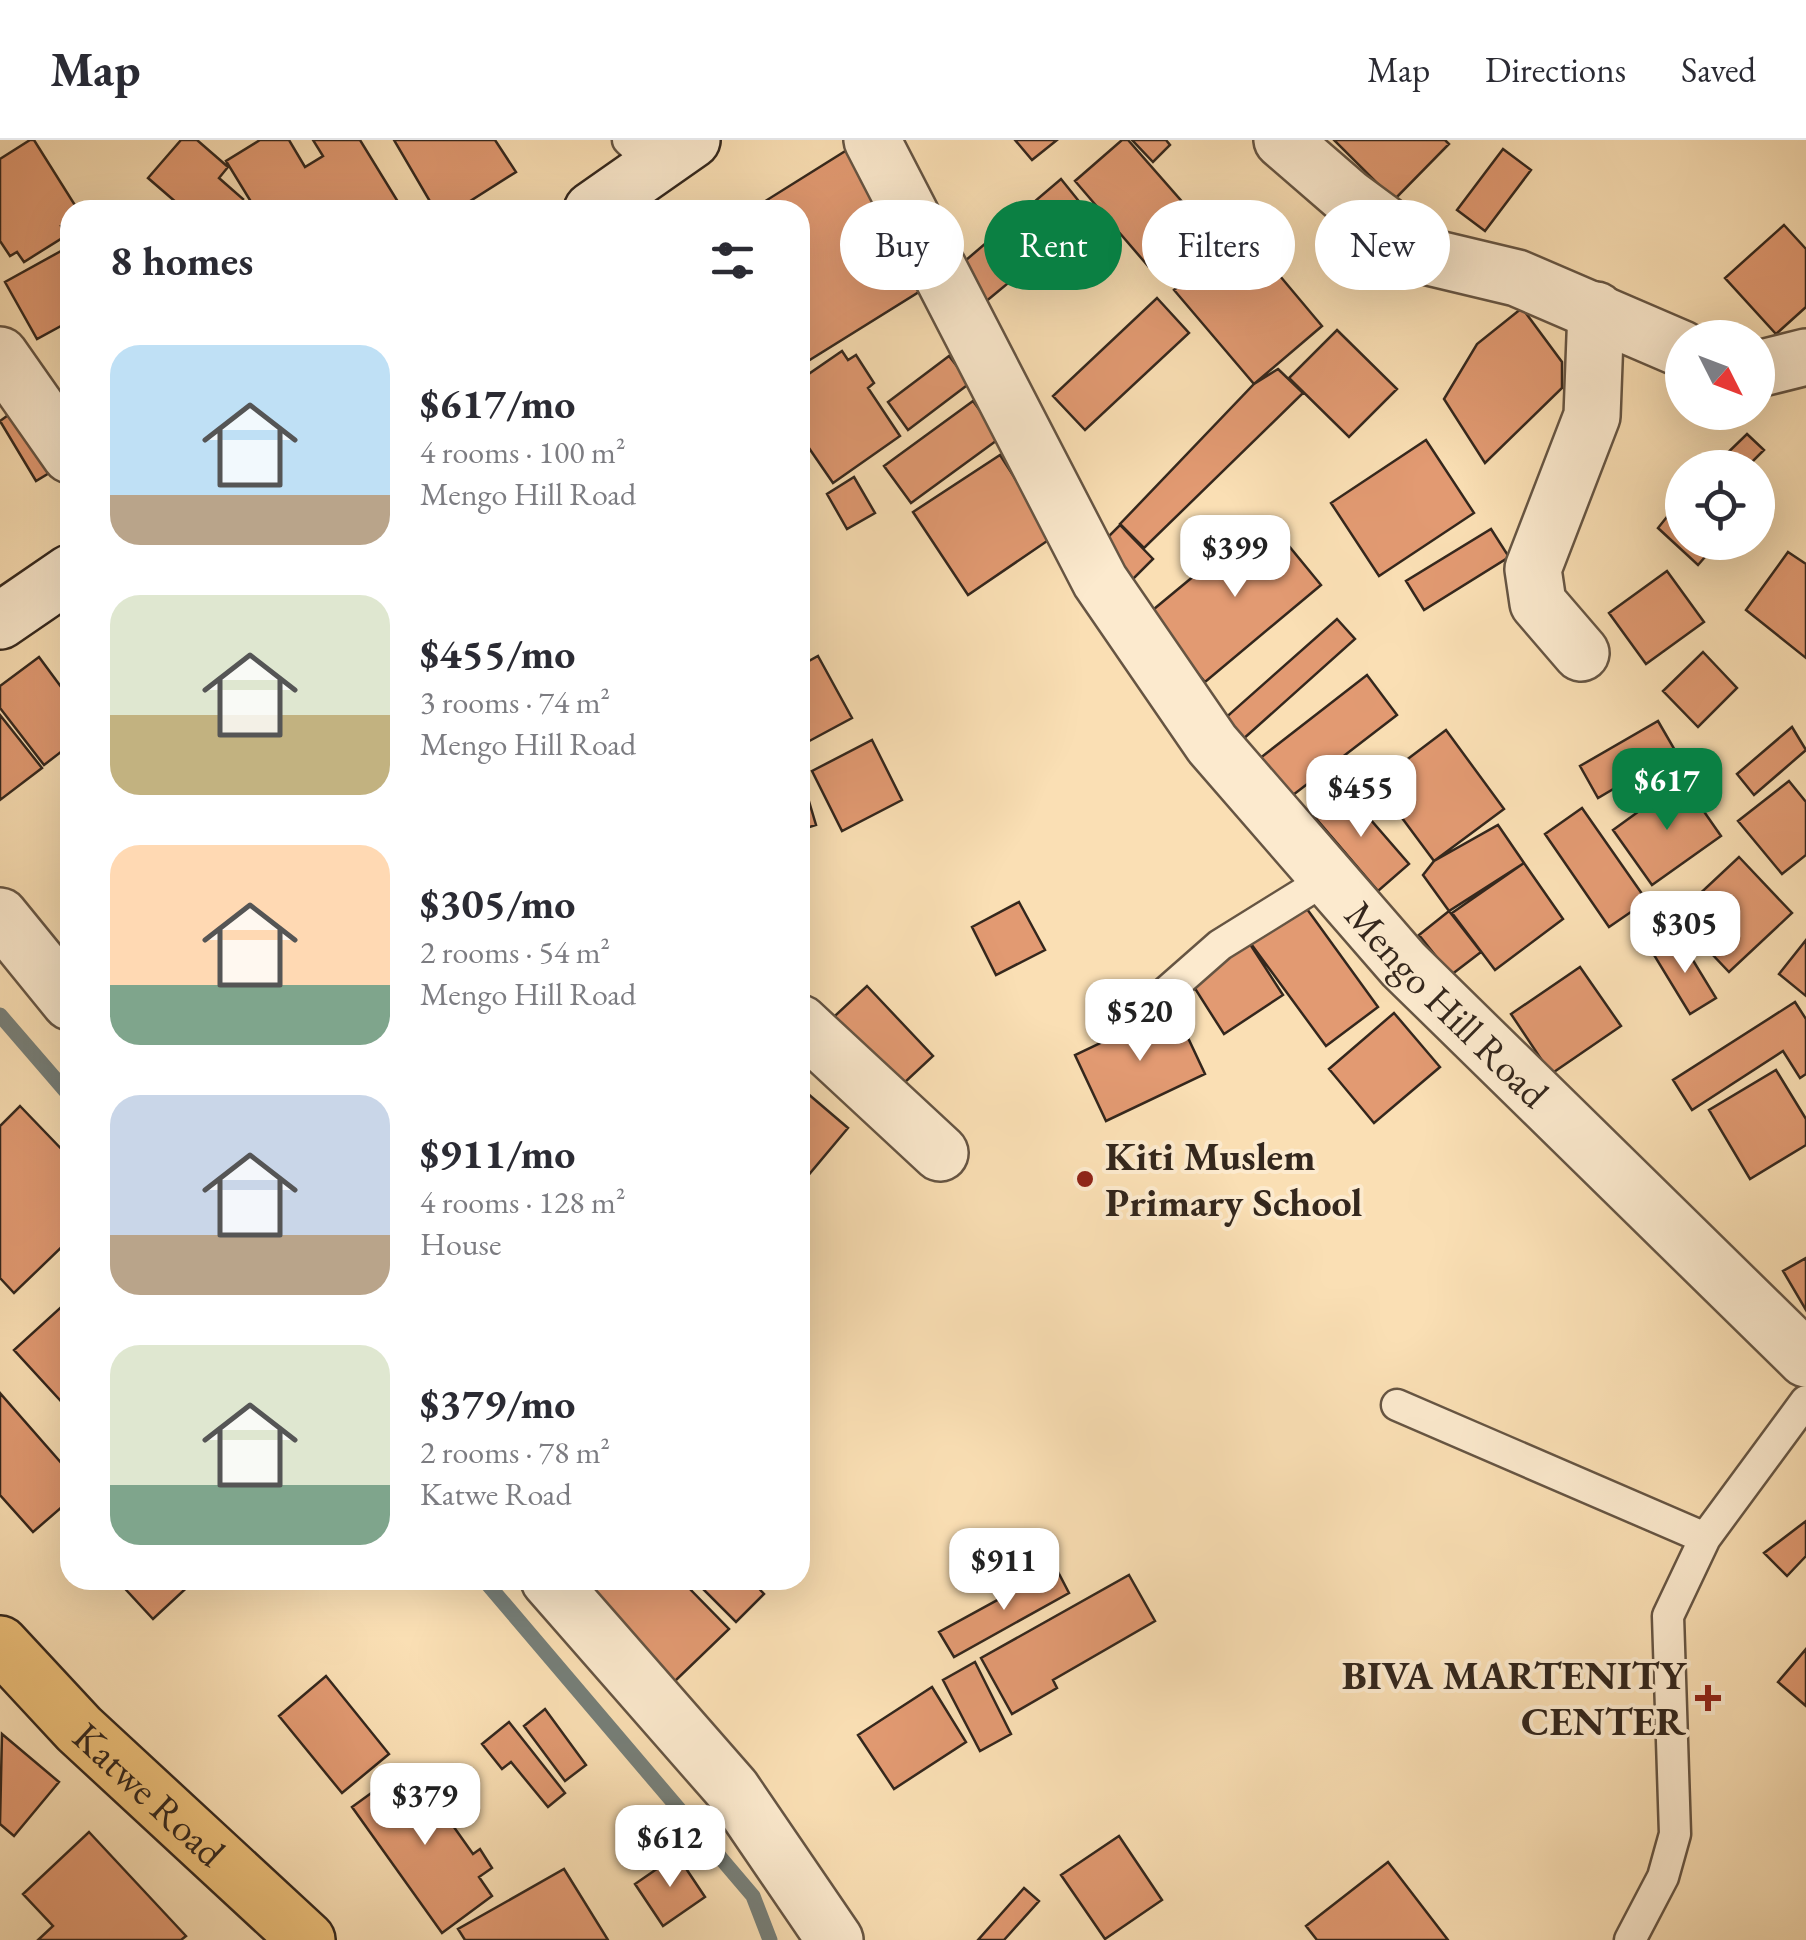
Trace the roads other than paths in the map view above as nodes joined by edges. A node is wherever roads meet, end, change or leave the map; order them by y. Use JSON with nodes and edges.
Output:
{"nodes":[{"id":1,"x":872,"y":140,"type":"edge"},
{"id":2,"x":1282,"y":140,"type":"edge"},
{"id":3,"x":658,"y":149,"type":"edge"},
{"id":4,"x":603,"y":200,"type":"edge"},
{"id":5,"x":1596,"y":310,"type":"junction"},
{"id":6,"x":1665,"y":341,"type":"edge"},
{"id":7,"x":0,"y":355,"type":"edge"},
{"id":8,"x":1806,"y":358,"type":"edge"},
{"id":9,"x":1775,"y":365,"type":"edge"},
{"id":10,"x":60,"y":441,"type":"edge"},
{"id":11,"x":60,"y":580,"type":"edge"},
{"id":12,"x":0,"y":621,"type":"edge"},
{"id":13,"x":1581,"y":654,"type":"dead end"},
{"id":14,"x":1328,"y":878,"type":"junction"},
{"id":15,"x":0,"y":916,"type":"edge"},
{"id":16,"x":60,"y":990,"type":"edge"},
{"id":17,"x":1162,"y":996,"type":"dead end"},
{"id":18,"x":810,"y":1031,"type":"edge"},
{"id":19,"x":940,"y":1153,"type":"dead end"},
{"id":20,"x":1806,"y":1359,"type":"edge"},
{"id":21,"x":1806,"y":1402,"type":"edge"},
{"id":22,"x":1398,"y":1406,"type":"dead end"},
{"id":23,"x":1705,"y":1538,"type":"junction"},
{"id":24,"x":559,"y":1590,"type":"edge"},
{"id":25,"x":0,"y":1644,"type":"edge"},
{"id":26,"x":307,"y":1940,"type":"edge"},
{"id":27,"x":835,"y":1940,"type":"edge"},
{"id":28,"x":1630,"y":1940,"type":"edge"}],
"edges":[{"from":1,"to":14,"type":"street","name":"Mengo Hill Road"},
{"from":2,"to":5,"type":"street"},
{"from":3,"to":4,"type":"street"},
{"from":5,"to":6,"type":"street"},
{"from":5,"to":13,"type":"street"},
{"from":7,"to":10,"type":"street"},
{"from":8,"to":9,"type":"street"},
{"from":11,"to":12,"type":"street"},
{"from":14,"to":17,"type":"lane"},
{"from":14,"to":20,"type":"street","name":"Mengo Hill Road"},
{"from":15,"to":16,"type":"street"},
{"from":18,"to":19,"type":"street"},
{"from":21,"to":23,"type":"lane"},
{"from":22,"to":23,"type":"lane"},
{"from":23,"to":28,"type":"lane"},
{"from":24,"to":27,"type":"street"},
{"from":25,"to":26,"type":"highway","name":"Katwe Road"}]}
